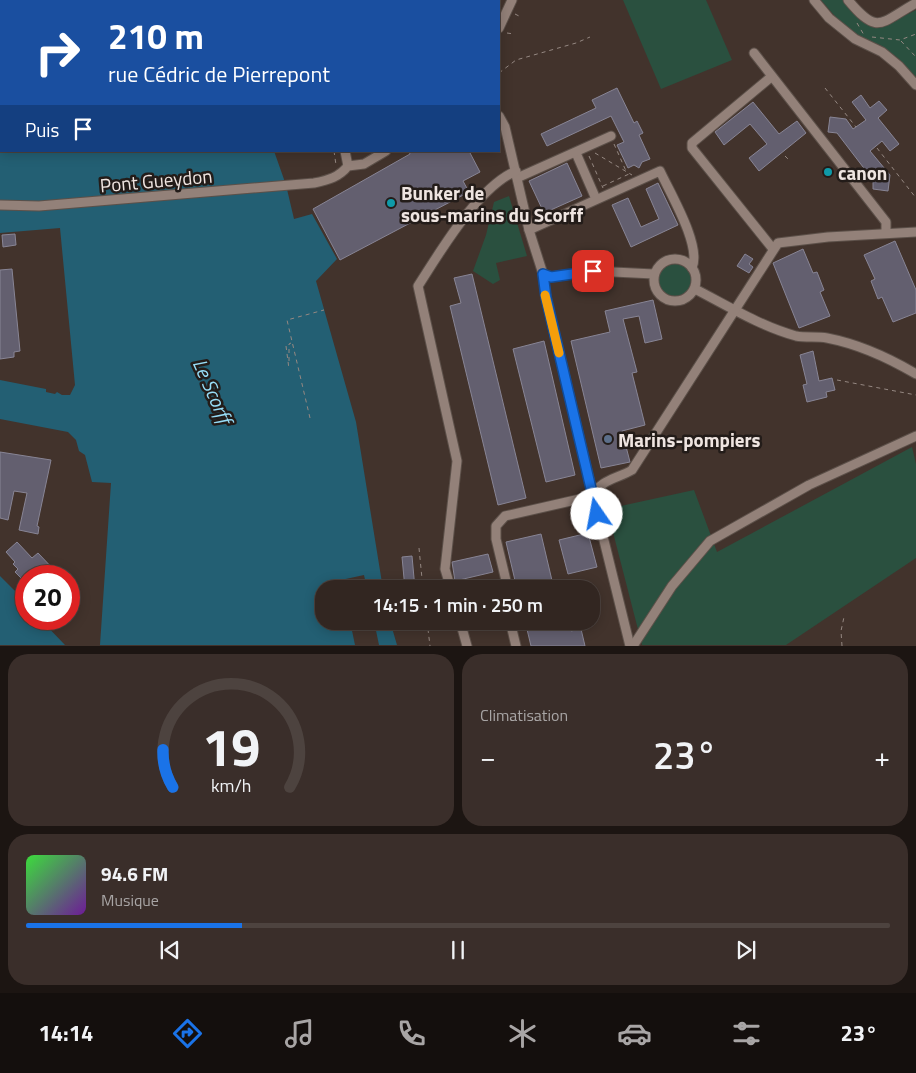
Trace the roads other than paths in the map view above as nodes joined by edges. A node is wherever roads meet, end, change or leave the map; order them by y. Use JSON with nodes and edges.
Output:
{"nodes":[{"id":1,"x":512,"y":0,"type":"edge"},
{"id":2,"x":814,"y":0,"type":"edge"},
{"id":3,"x":848,"y":0,"type":"edge"},
{"id":4,"x":916,"y":3,"type":"edge"},
{"id":5,"x":500,"y":26,"type":"edge"},
{"id":6,"x":754,"y":53,"type":"dead end"},
{"id":7,"x":771,"y":77,"type":"junction"},
{"id":8,"x":916,"y":85,"type":"edge"},
{"id":9,"x":500,"y":118,"type":"edge"},
{"id":10,"x":611,"y":136,"type":"road end"},
{"id":11,"x":345,"y":152,"type":"edge"},
{"id":12,"x":384,"y":152,"type":"edge"},
{"id":13,"x":576,"y":152,"type":"junction"},
{"id":14,"x":348,"y":166,"type":"junction"},
{"id":15,"x":516,"y":174,"type":"junction"},
{"id":16,"x":596,"y":199,"type":"junction"},
{"id":17,"x":0,"y":205,"type":"edge"},
{"id":18,"x":529,"y":230,"type":"junction"},
{"id":19,"x":916,"y":232,"type":"edge"},
{"id":20,"x":886,"y":233,"type":"junction"},
{"id":21,"x":773,"y":249,"type":"junction"},
{"id":22,"x":692,"y":268,"type":"junction"},
{"id":23,"x":543,"y":274,"type":"junction"},
{"id":24,"x":654,"y":274,"type":"junction"},
{"id":25,"x":695,"y":288,"type":"junction"},
{"id":26,"x":735,"y":311,"type":"junction"},
{"id":27,"x":916,"y":374,"type":"edge"},
{"id":28,"x":916,"y":436,"type":"edge"},
{"id":29,"x":593,"y":496,"type":"junction"},
{"id":30,"x":449,"y":580,"type":"edge"},
{"id":31,"x":506,"y":580,"type":"edge"},
{"id":32,"x":463,"y":630,"type":"edge"},
{"id":33,"x":512,"y":630,"type":"edge"},
{"id":34,"x":467,"y":646,"type":"edge"},
{"id":35,"x":516,"y":646,"type":"edge"},
{"id":36,"x":632,"y":646,"type":"edge"}],
"edges":[{"from":1,"to":5,"type":"street"},
{"from":2,"to":8,"type":"street"},
{"from":3,"to":4,"type":"street"},
{"from":6,"to":7,"type":"street"},
{"from":7,"to":20,"type":"street"},
{"from":7,"to":21,"type":"street"},
{"from":9,"to":15,"type":"street"},
{"from":10,"to":13,"type":"street"},
{"from":11,"to":14,"type":"street"},
{"from":12,"to":14,"type":"street","name":"Pont Gueydon"},
{"from":13,"to":15,"type":"street"},
{"from":13,"to":16,"type":"street"},
{"from":14,"to":17,"type":"street","name":"Pont Gueydon"},
{"from":15,"to":18,"type":"street"},
{"from":15,"to":30,"type":"street"},
{"from":16,"to":18,"type":"street"},
{"from":16,"to":22,"type":"street"},
{"from":18,"to":23,"type":"street"},
{"from":19,"to":20,"type":"street"},
{"from":20,"to":21,"type":"street"},
{"from":21,"to":26,"type":"street"},
{"from":22,"to":24,"type":"street"},
{"from":22,"to":25,"type":"street"},
{"from":23,"to":24,"type":"street"},
{"from":23,"to":29,"type":"street"},
{"from":24,"to":25,"type":"street"},
{"from":25,"to":26,"type":"street"},
{"from":26,"to":27,"type":"street"},
{"from":26,"to":29,"type":"street"},
{"from":28,"to":36,"type":"street"},
{"from":29,"to":31,"type":"street"},
{"from":29,"to":36,"type":"street"},
{"from":32,"to":34,"type":"street"},
{"from":33,"to":35,"type":"street"}]}
